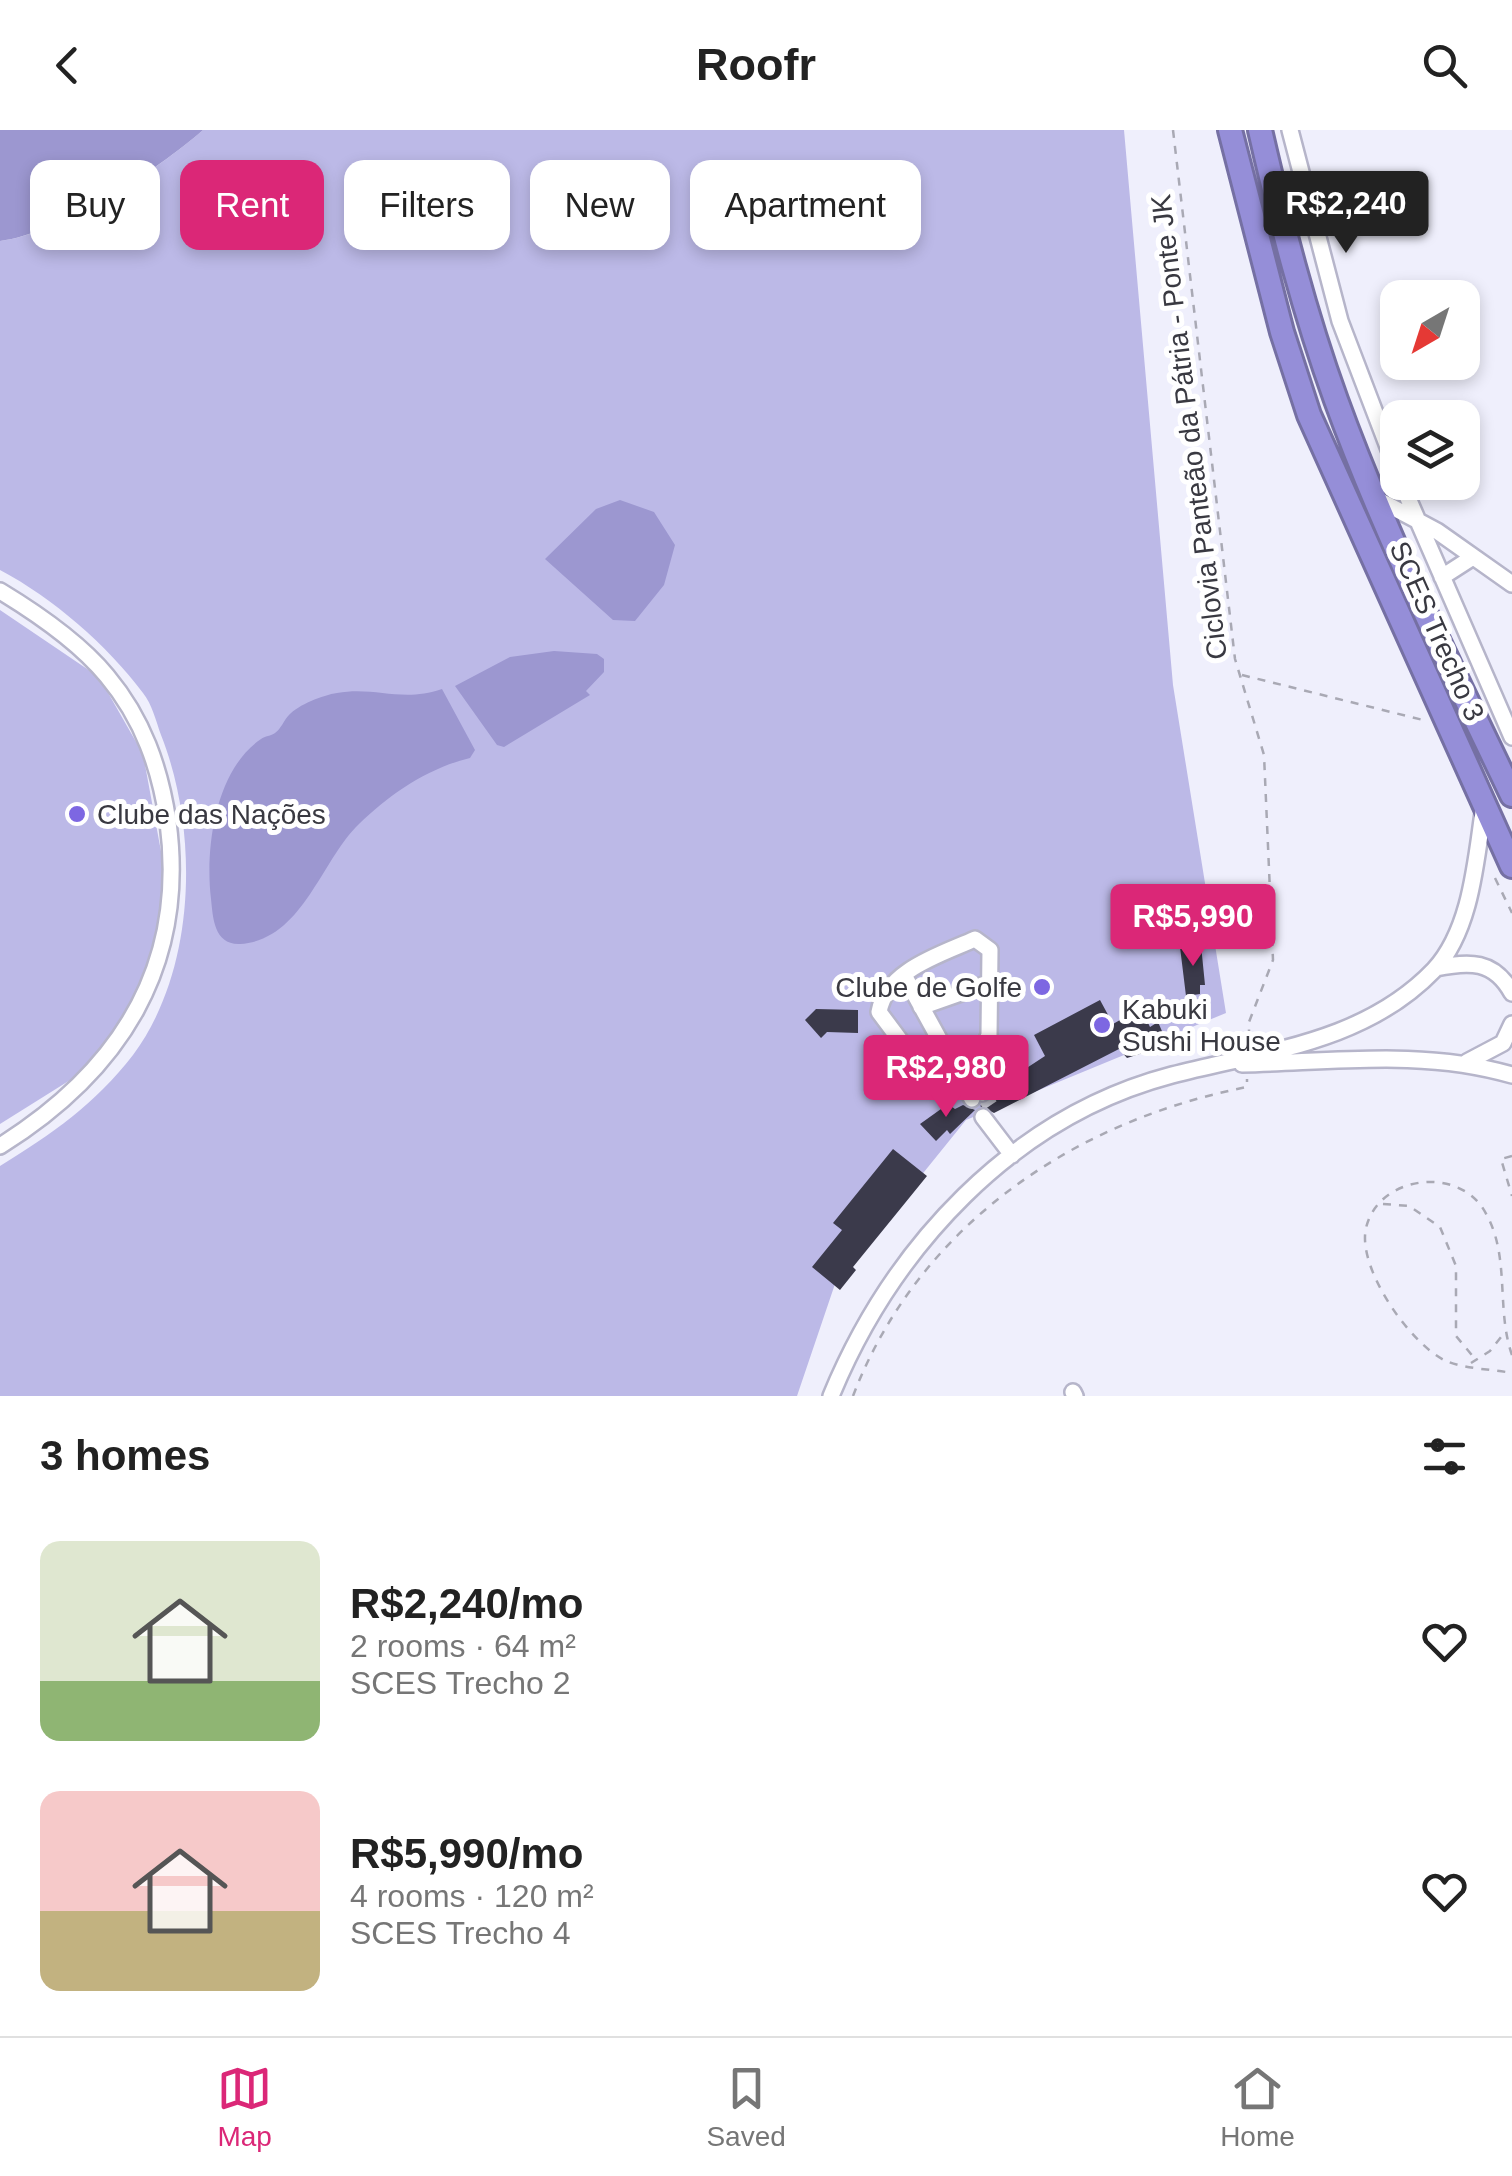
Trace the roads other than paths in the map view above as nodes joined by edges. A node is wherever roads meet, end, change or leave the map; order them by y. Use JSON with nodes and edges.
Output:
{"nodes":[{"id":1,"x":1230,"y":130,"type":"edge"},
{"id":2,"x":1260,"y":130,"type":"edge"},
{"id":3,"x":1269,"y":130,"type":"edge"},
{"id":4,"x":1290,"y":130,"type":"edge"},
{"id":5,"x":1267,"y":160,"type":"junction"},
{"id":6,"x":1380,"y":426,"type":"edge"},
{"id":7,"x":1375,"y":498,"type":"junction"},
{"id":8,"x":1409,"y":500,"type":"edge"},
{"id":9,"x":1417,"y":520,"type":"junction"},
{"id":10,"x":1473,"y":556,"type":"junction"},
{"id":11,"x":1442,"y":577,"type":"junction"},
{"id":12,"x":1512,"y":584,"type":"edge"},
{"id":13,"x":0,"y":591,"type":"edge"},
{"id":14,"x":1512,"y":737,"type":"edge"},
{"id":15,"x":1512,"y":795,"type":"edge"},
{"id":16,"x":1484,"y":806,"type":"junction"},
{"id":17,"x":1512,"y":866,"type":"edge"},
{"id":18,"x":1436,"y":968,"type":"junction"},
{"id":19,"x":904,"y":975,"type":"junction"},
{"id":20,"x":992,"y":982,"type":"junction"},
{"id":21,"x":1512,"y":993,"type":"edge"},
{"id":22,"x":921,"y":1007,"type":"junction"},
{"id":23,"x":1512,"y":1024,"type":"edge"},
{"id":24,"x":1248,"y":1060,"type":"junction"},
{"id":25,"x":976,"y":1062,"type":"junction"},
{"id":26,"x":1467,"y":1062,"type":"junction"},
{"id":27,"x":954,"y":1072,"type":"junction"},
{"id":28,"x":1512,"y":1075,"type":"edge"},
{"id":29,"x":988,"y":1114,"type":"tunnel mouth"},
{"id":30,"x":0,"y":1146,"type":"edge"},
{"id":31,"x":1012,"y":1154,"type":"junction"},
{"id":32,"x":832,"y":1396,"type":"edge"}],
"edges":[{"from":1,"to":16,"type":"highway","name":"SCES Trecho 3"},
{"from":2,"to":5,"type":"highway","name":"SCES Trecho 3"},
{"from":3,"to":5,"type":"highway"},
{"from":4,"to":6,"type":"street"},
{"from":5,"to":7,"type":"highway","name":"SCES Trecho 3"},
{"from":7,"to":9,"type":"street"},
{"from":7,"to":15,"type":"highway","name":"SCES Trecho 3"},
{"from":8,"to":9,"type":"street"},
{"from":9,"to":10,"type":"street"},
{"from":9,"to":11,"type":"street"},
{"from":10,"to":11,"type":"street"},
{"from":10,"to":12,"type":"street"},
{"from":11,"to":14,"type":"street"},
{"from":13,"to":30,"type":"street"},
{"from":16,"to":17,"type":"highway","name":"SCES Trecho 3"},
{"from":16,"to":18,"type":"street"},
{"from":18,"to":21,"type":"street"},
{"from":18,"to":24,"type":"street"},
{"from":19,"to":20,"type":"street"},
{"from":19,"to":22,"type":"street"},
{"from":19,"to":27,"type":"street"},
{"from":20,"to":22,"type":"street"},
{"from":20,"to":25,"type":"street"},
{"from":22,"to":27,"type":"street"},
{"from":23,"to":26,"type":"street"},
{"from":24,"to":26,"type":"street"},
{"from":24,"to":31,"type":"street"},
{"from":25,"to":27,"type":"street"},
{"from":25,"to":27,"type":"street"},
{"from":26,"to":28,"type":"street"},
{"from":29,"to":31,"type":"street"},
{"from":31,"to":32,"type":"street"}]}
